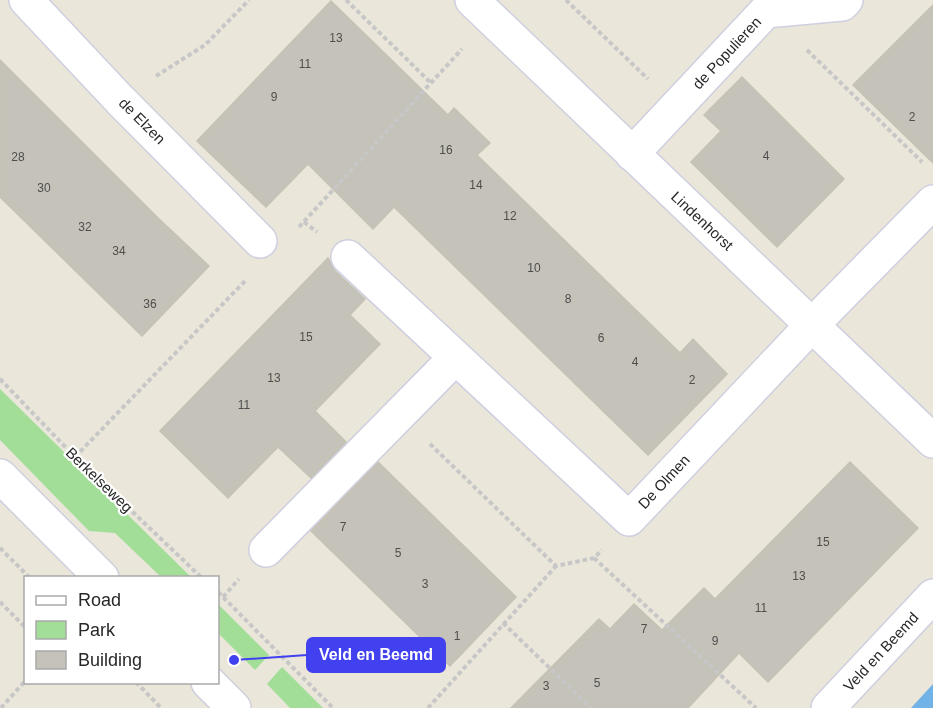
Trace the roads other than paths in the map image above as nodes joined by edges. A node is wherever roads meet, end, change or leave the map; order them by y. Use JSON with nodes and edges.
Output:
{"nodes":[{"id":1,"x":26,"y":0,"type":"edge"},
{"id":2,"x":472,"y":0,"type":"edge"},
{"id":3,"x":846,"y":0,"type":"edge"},
{"id":4,"x":632,"y":154,"type":"junction"},
{"id":5,"x":933,"y":202,"type":"edge"},
{"id":6,"x":260,"y":241,"type":"dead end"},
{"id":7,"x":348,"y":257,"type":"dead end"},
{"id":8,"x":812,"y":324,"type":"junction"},
{"id":9,"x":455,"y":358,"type":"junction"},
{"id":10,"x":933,"y":441,"type":"edge"},
{"id":11,"x":0,"y":476,"type":"edge"},
{"id":12,"x":266,"y":550,"type":"dead end"},
{"id":13,"x":100,"y":576,"type":"edge"},
{"id":14,"x":933,"y":596,"type":"edge"},
{"id":15,"x":210,"y":684,"type":"edge"},
{"id":16,"x":234,"y":708,"type":"edge"},
{"id":17,"x":828,"y":708,"type":"edge"}],
"edges":[{"from":1,"to":6,"type":"street","name":"de Elzen"},
{"from":2,"to":4,"type":"street","name":"Lindenhorst"},
{"from":3,"to":4,"type":"street","name":"de Populieren"},
{"from":4,"to":8,"type":"street","name":"Lindenhorst"},
{"from":5,"to":8,"type":"street","name":"De Olmen"},
{"from":7,"to":9,"type":"street","name":"De Olmen"},
{"from":8,"to":9,"type":"street","name":"De Olmen"},
{"from":8,"to":10,"type":"street","name":"Lindenhorst"},
{"from":9,"to":12,"type":"street"},
{"from":11,"to":13,"type":"street"},
{"from":14,"to":17,"type":"street","name":"Veld en Beemd"},
{"from":15,"to":16,"type":"street"}]}
